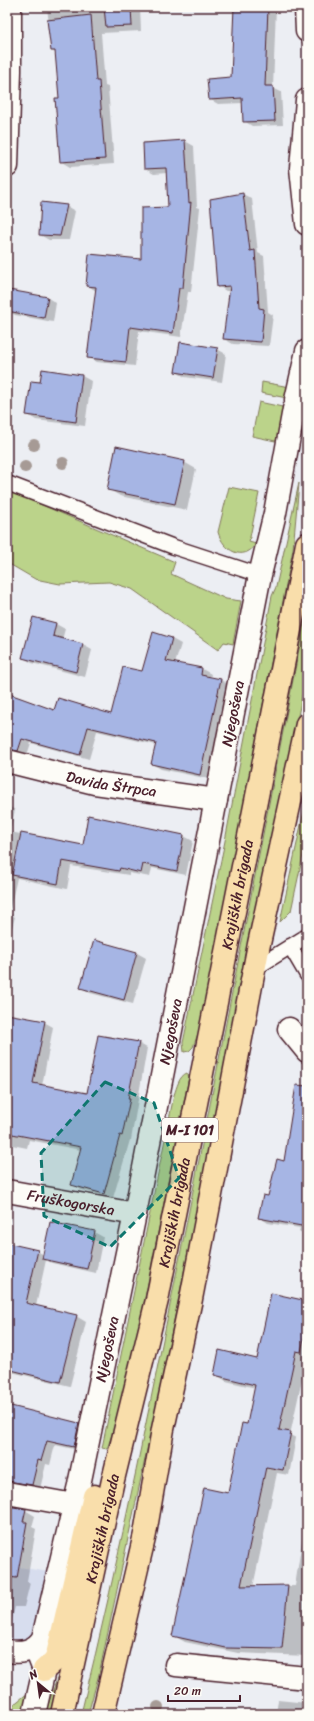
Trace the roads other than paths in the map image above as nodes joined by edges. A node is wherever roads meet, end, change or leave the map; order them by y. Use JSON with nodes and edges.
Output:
{"nodes":[{"id":1,"x":10,"y":7,"type":"edge"},
{"id":2,"x":306,"y":7,"type":"edge"},
{"id":3,"x":307,"y":31,"type":"edge"},
{"id":4,"x":307,"y":100,"type":"edge"},
{"id":5,"x":7,"y":166,"type":"edge"},
{"id":6,"x":307,"y":224,"type":"edge"},
{"id":7,"x":307,"y":351,"type":"edge"},
{"id":8,"x":7,"y":483,"type":"edge"},
{"id":9,"x":307,"y":544,"type":"edge"},
{"id":10,"x":260,"y":575,"type":"junction"},
{"id":11,"x":306,"y":731,"type":"edge"},
{"id":12,"x":7,"y":761,"type":"edge"},
{"id":13,"x":216,"y":800,"type":"junction"},
{"id":14,"x":307,"y":922,"type":"edge"},
{"id":15,"x":306,"y":939,"type":"edge"},
{"id":16,"x":290,"y":946,"type":"junction"},
{"id":17,"x":254,"y":968,"type":"junction"},
{"id":18,"x":307,"y":975,"type":"edge"},
{"id":19,"x":7,"y":1191,"type":"edge"},
{"id":20,"x":135,"y":1214,"type":"junction"},
{"id":21,"x":123,"y":1439,"type":"junction"},
{"id":22,"x":7,"y":1494,"type":"edge"},
{"id":23,"x":74,"y":1505,"type":"junction"},
{"id":24,"x":34,"y":1648,"type":"junction"},
{"id":25,"x":7,"y":1651,"type":"edge"},
{"id":26,"x":176,"y":1665,"type":"dead end"},
{"id":27,"x":44,"y":1670,"type":"junction"},
{"id":28,"x":307,"y":1678,"type":"edge"},
{"id":29,"x":34,"y":1714,"type":"edge"},
{"id":30,"x":62,"y":1714,"type":"edge"},
{"id":31,"x":103,"y":1714,"type":"edge"}],
"edges":[{"from":1,"to":5,"type":"street"},
{"from":2,"to":3,"type":"street"},
{"from":4,"to":6,"type":"street"},
{"from":7,"to":10,"type":"street","name":"Njegoševa"},
{"from":8,"to":10,"type":"lane"},
{"from":9,"to":21,"type":"main road","name":"Krajiških brigada","number":"M-I 101"},
{"from":10,"to":13,"type":"street","name":"Njegoševa"},
{"from":11,"to":17,"type":"main road","name":"Krajiških brigada","number":"M-I 101"},
{"from":12,"to":13,"type":"street","name":"Davida Štrpca"},
{"from":13,"to":20,"type":"street","name":"Njegoševa"},
{"from":14,"to":15,"type":"lane"},
{"from":15,"to":16,"type":"lane"},
{"from":16,"to":17,"type":"lane"},
{"from":16,"to":18,"type":"lane"},
{"from":17,"to":31,"type":"main road","name":"Krajiških brigada","number":"M-I 101"},
{"from":19,"to":20,"type":"street","name":"Fruškogorska"},
{"from":20,"to":23,"type":"street","name":"Njegoševa"},
{"from":21,"to":27,"type":"main road"},
{"from":21,"to":30,"type":"main road","name":"Krajiških brigada","number":"M-I 101"},
{"from":22,"to":23,"type":"street"},
{"from":23,"to":24,"type":"street","name":"Njegoševa"},
{"from":24,"to":25,"type":"street"},
{"from":24,"to":27,"type":"street"},
{"from":26,"to":28,"type":"street"},
{"from":27,"to":29,"type":"street"}]}
